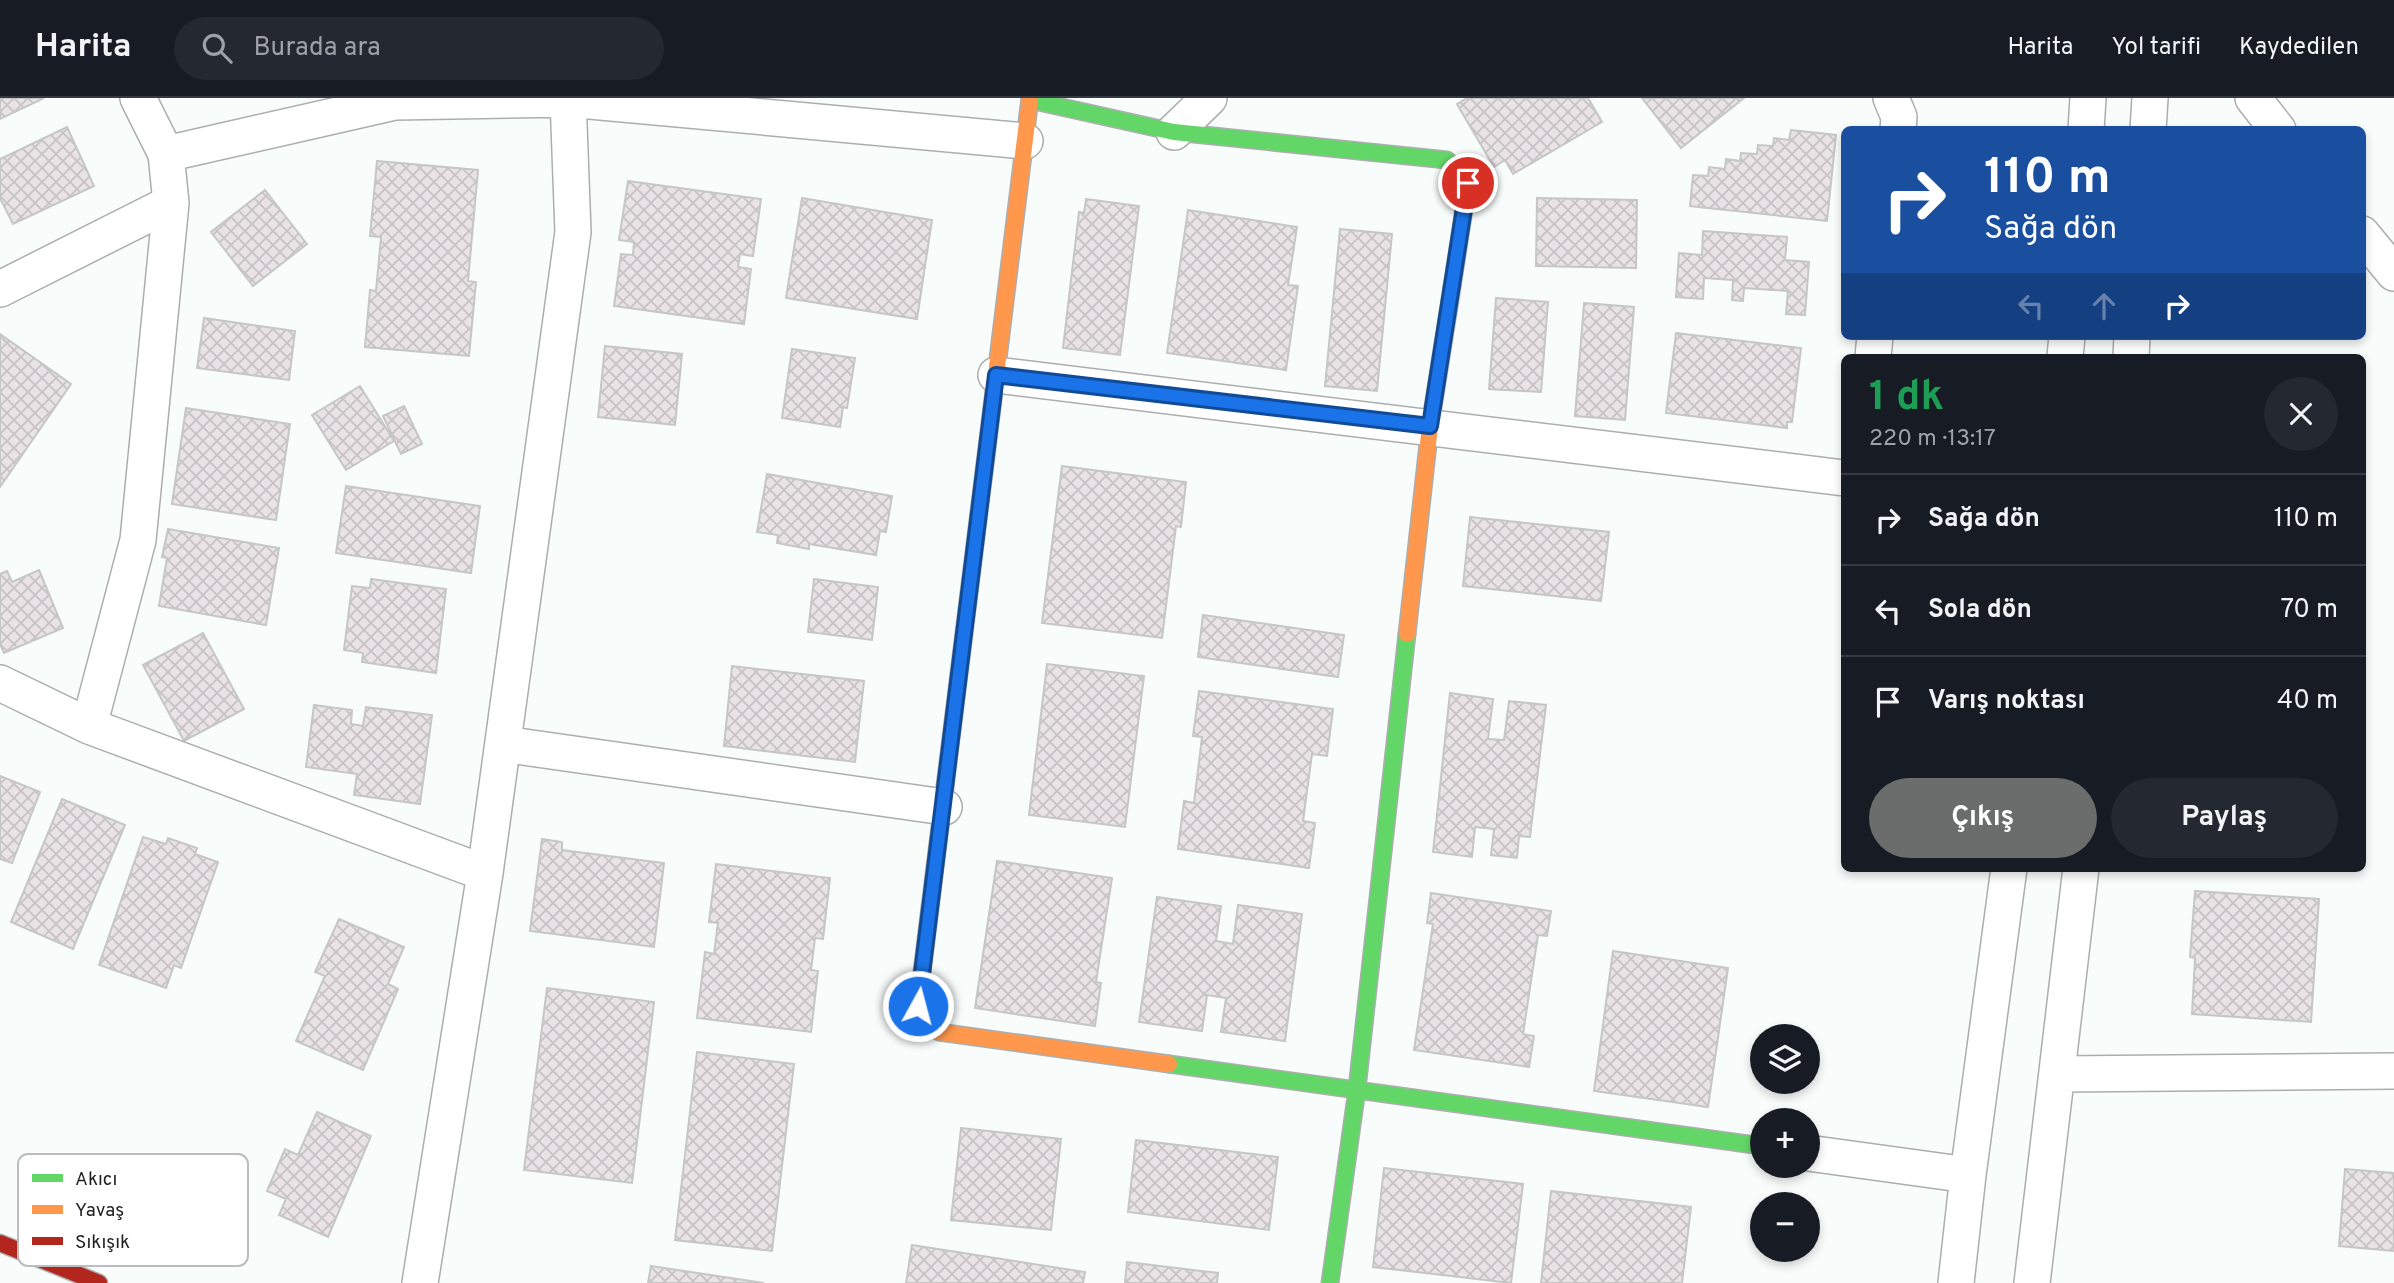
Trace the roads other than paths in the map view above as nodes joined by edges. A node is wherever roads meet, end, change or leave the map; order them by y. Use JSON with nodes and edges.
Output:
{"nodes":[{"id":1,"x":138,"y":98,"type":"edge"},
{"id":2,"x":568,"y":98,"type":"edge"},
{"id":3,"x":1209,"y":98,"type":"edge"},
{"id":4,"x":1891,"y":98,"type":"edge"},
{"id":5,"x":2088,"y":98,"type":"edge"},
{"id":6,"x":2150,"y":98,"type":"edge"},
{"id":7,"x":2253,"y":98,"type":"edge"},
{"id":8,"x":1030,"y":99,"type":"edge"},
{"id":9,"x":1898,"y":126,"type":"edge"},
{"id":10,"x":2086,"y":126,"type":"edge"},
{"id":11,"x":2148,"y":126,"type":"edge"},
{"id":12,"x":2275,"y":126,"type":"edge"},
{"id":13,"x":1174,"y":132,"type":"junction"},
{"id":14,"x":1025,"y":141,"type":"junction"},
{"id":15,"x":166,"y":154,"type":"junction"},
{"id":16,"x":171,"y":203,"type":"junction"},
{"id":17,"x":2366,"y":239,"type":"edge"},
{"id":18,"x":2394,"y":273,"type":"edge"},
{"id":19,"x":0,"y":289,"type":"edge"},
{"id":20,"x":996,"y":375,"type":"junction"},
{"id":21,"x":1430,"y":426,"type":"junction"},
{"id":22,"x":1841,"y":478,"type":"edge"},
{"id":23,"x":0,"y":683,"type":"edge"},
{"id":24,"x":89,"y":726,"type":"junction"},
{"id":25,"x":503,"y":744,"type":"junction"},
{"id":26,"x":944,"y":807,"type":"junction"},
{"id":27,"x":2007,"y":872,"type":"edge"},
{"id":28,"x":2081,"y":872,"type":"edge"},
{"id":29,"x":485,"y":873,"type":"junction"},
{"id":30,"x":2394,"y":1071,"type":"edge"},
{"id":31,"x":2058,"y":1074,"type":"junction"},
{"id":32,"x":1357,"y":1089,"type":"junction"},
{"id":33,"x":1750,"y":1144,"type":"edge"},
{"id":34,"x":1820,"y":1155,"type":"edge"},
{"id":35,"x":1968,"y":1175,"type":"junction"},
{"id":36,"x":0,"y":1243,"type":"edge"},
{"id":37,"x":18,"y":1250,"type":"edge"},
{"id":38,"x":57,"y":1266,"type":"edge"},
{"id":39,"x":99,"y":1283,"type":"edge"},
{"id":40,"x":419,"y":1283,"type":"edge"},
{"id":41,"x":1330,"y":1283,"type":"edge"},
{"id":42,"x":1956,"y":1283,"type":"edge"},
{"id":43,"x":2032,"y":1283,"type":"edge"}],
"edges":[{"from":1,"to":15,"type":"street"},
{"from":2,"to":14,"type":"street"},
{"from":2,"to":15,"type":"street"},
{"from":2,"to":25,"type":"street"},
{"from":3,"to":13,"type":"street"},
{"from":4,"to":9,"type":"street"},
{"from":5,"to":10,"type":"street"},
{"from":6,"to":11,"type":"street"},
{"from":7,"to":12,"type":"street"},
{"from":8,"to":13,"type":"street"},
{"from":8,"to":14,"type":"street"},
{"from":13,"to":21,"type":"street"},
{"from":14,"to":20,"type":"street"},
{"from":15,"to":16,"type":"street"},
{"from":16,"to":19,"type":"street"},
{"from":16,"to":24,"type":"street"},
{"from":17,"to":18,"type":"street"},
{"from":20,"to":21,"type":"street"},
{"from":20,"to":26,"type":"street"},
{"from":21,"to":22,"type":"street"},
{"from":21,"to":32,"type":"street"},
{"from":23,"to":24,"type":"street"},
{"from":24,"to":29,"type":"street"},
{"from":25,"to":26,"type":"street"},
{"from":25,"to":29,"type":"street"},
{"from":26,"to":32,"type":"street"},
{"from":27,"to":35,"type":"street"},
{"from":28,"to":31,"type":"street"},
{"from":29,"to":40,"type":"street"},
{"from":30,"to":31,"type":"street"},
{"from":31,"to":43,"type":"street"},
{"from":32,"to":33,"type":"street"},
{"from":32,"to":41,"type":"street"},
{"from":34,"to":35,"type":"street"},
{"from":35,"to":42,"type":"street"},
{"from":36,"to":37,"type":"street"},
{"from":38,"to":39,"type":"street"}]}
